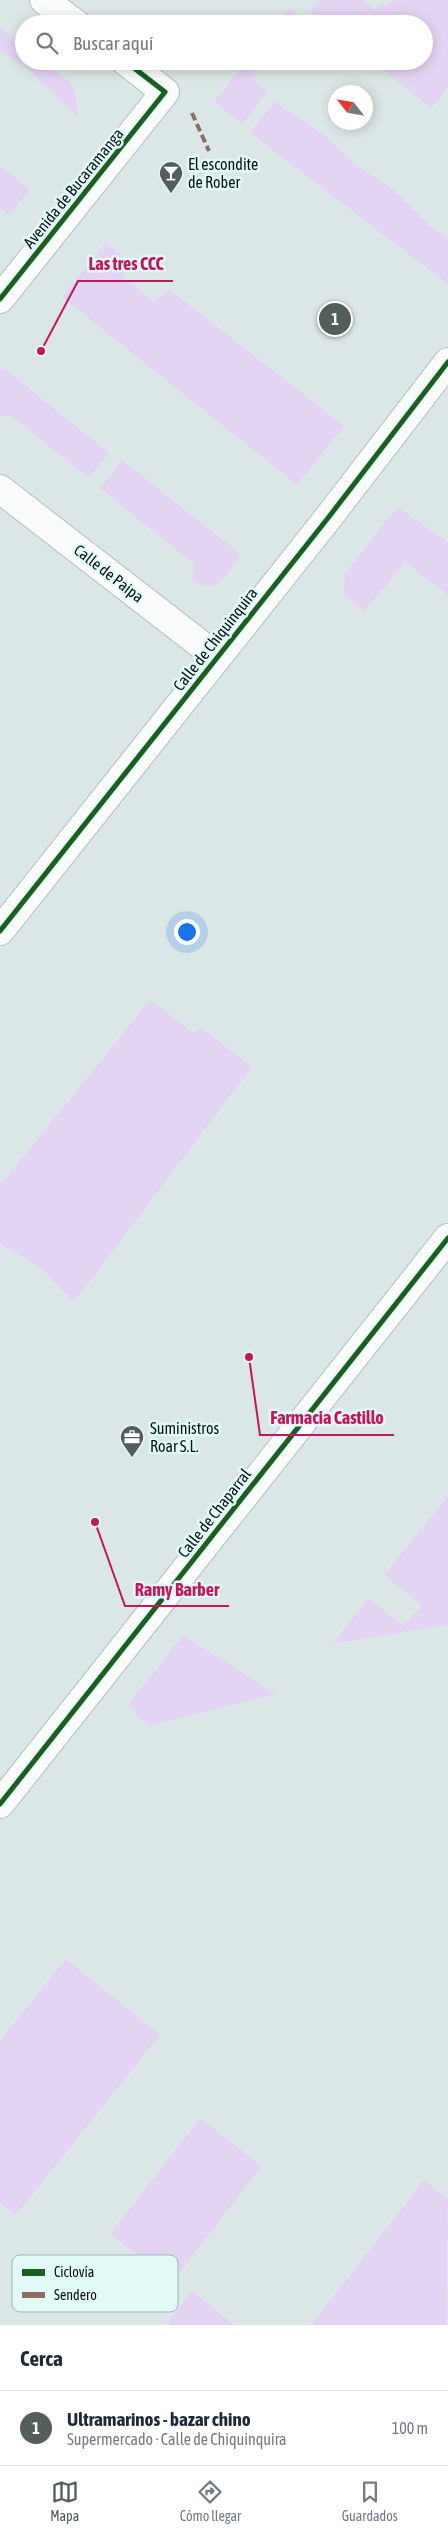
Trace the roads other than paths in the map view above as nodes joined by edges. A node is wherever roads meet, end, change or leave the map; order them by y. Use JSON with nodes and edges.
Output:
{"nodes":[{"id":1,"x":44,"y":0,"type":"edge"},
{"id":2,"x":64,"y":15,"type":"edge"},
{"id":3,"x":137,"y":70,"type":"edge"},
{"id":4,"x":0,"y":299,"type":"edge"},
{"id":5,"x":448,"y":362,"type":"edge"},
{"id":6,"x":0,"y":489,"type":"edge"},
{"id":7,"x":217,"y":657,"type":"junction"},
{"id":8,"x":0,"y":931,"type":"edge"},
{"id":9,"x":445,"y":1249,"type":"edge"},
{"id":10,"x":0,"y":1804,"type":"edge"}],
"edges":[{"from":1,"to":2,"type":"street"},
{"from":3,"to":4,"type":"street","name":"Avenida de Bucaramanga"},
{"from":5,"to":7,"type":"street","name":"Calle de Chiquinquira"},
{"from":6,"to":7,"type":"street","name":"Calle de Paipa"},
{"from":7,"to":8,"type":"street","name":"Calle de Chiquinquira"},
{"from":9,"to":10,"type":"street","name":"Calle de Chaparral"}]}
